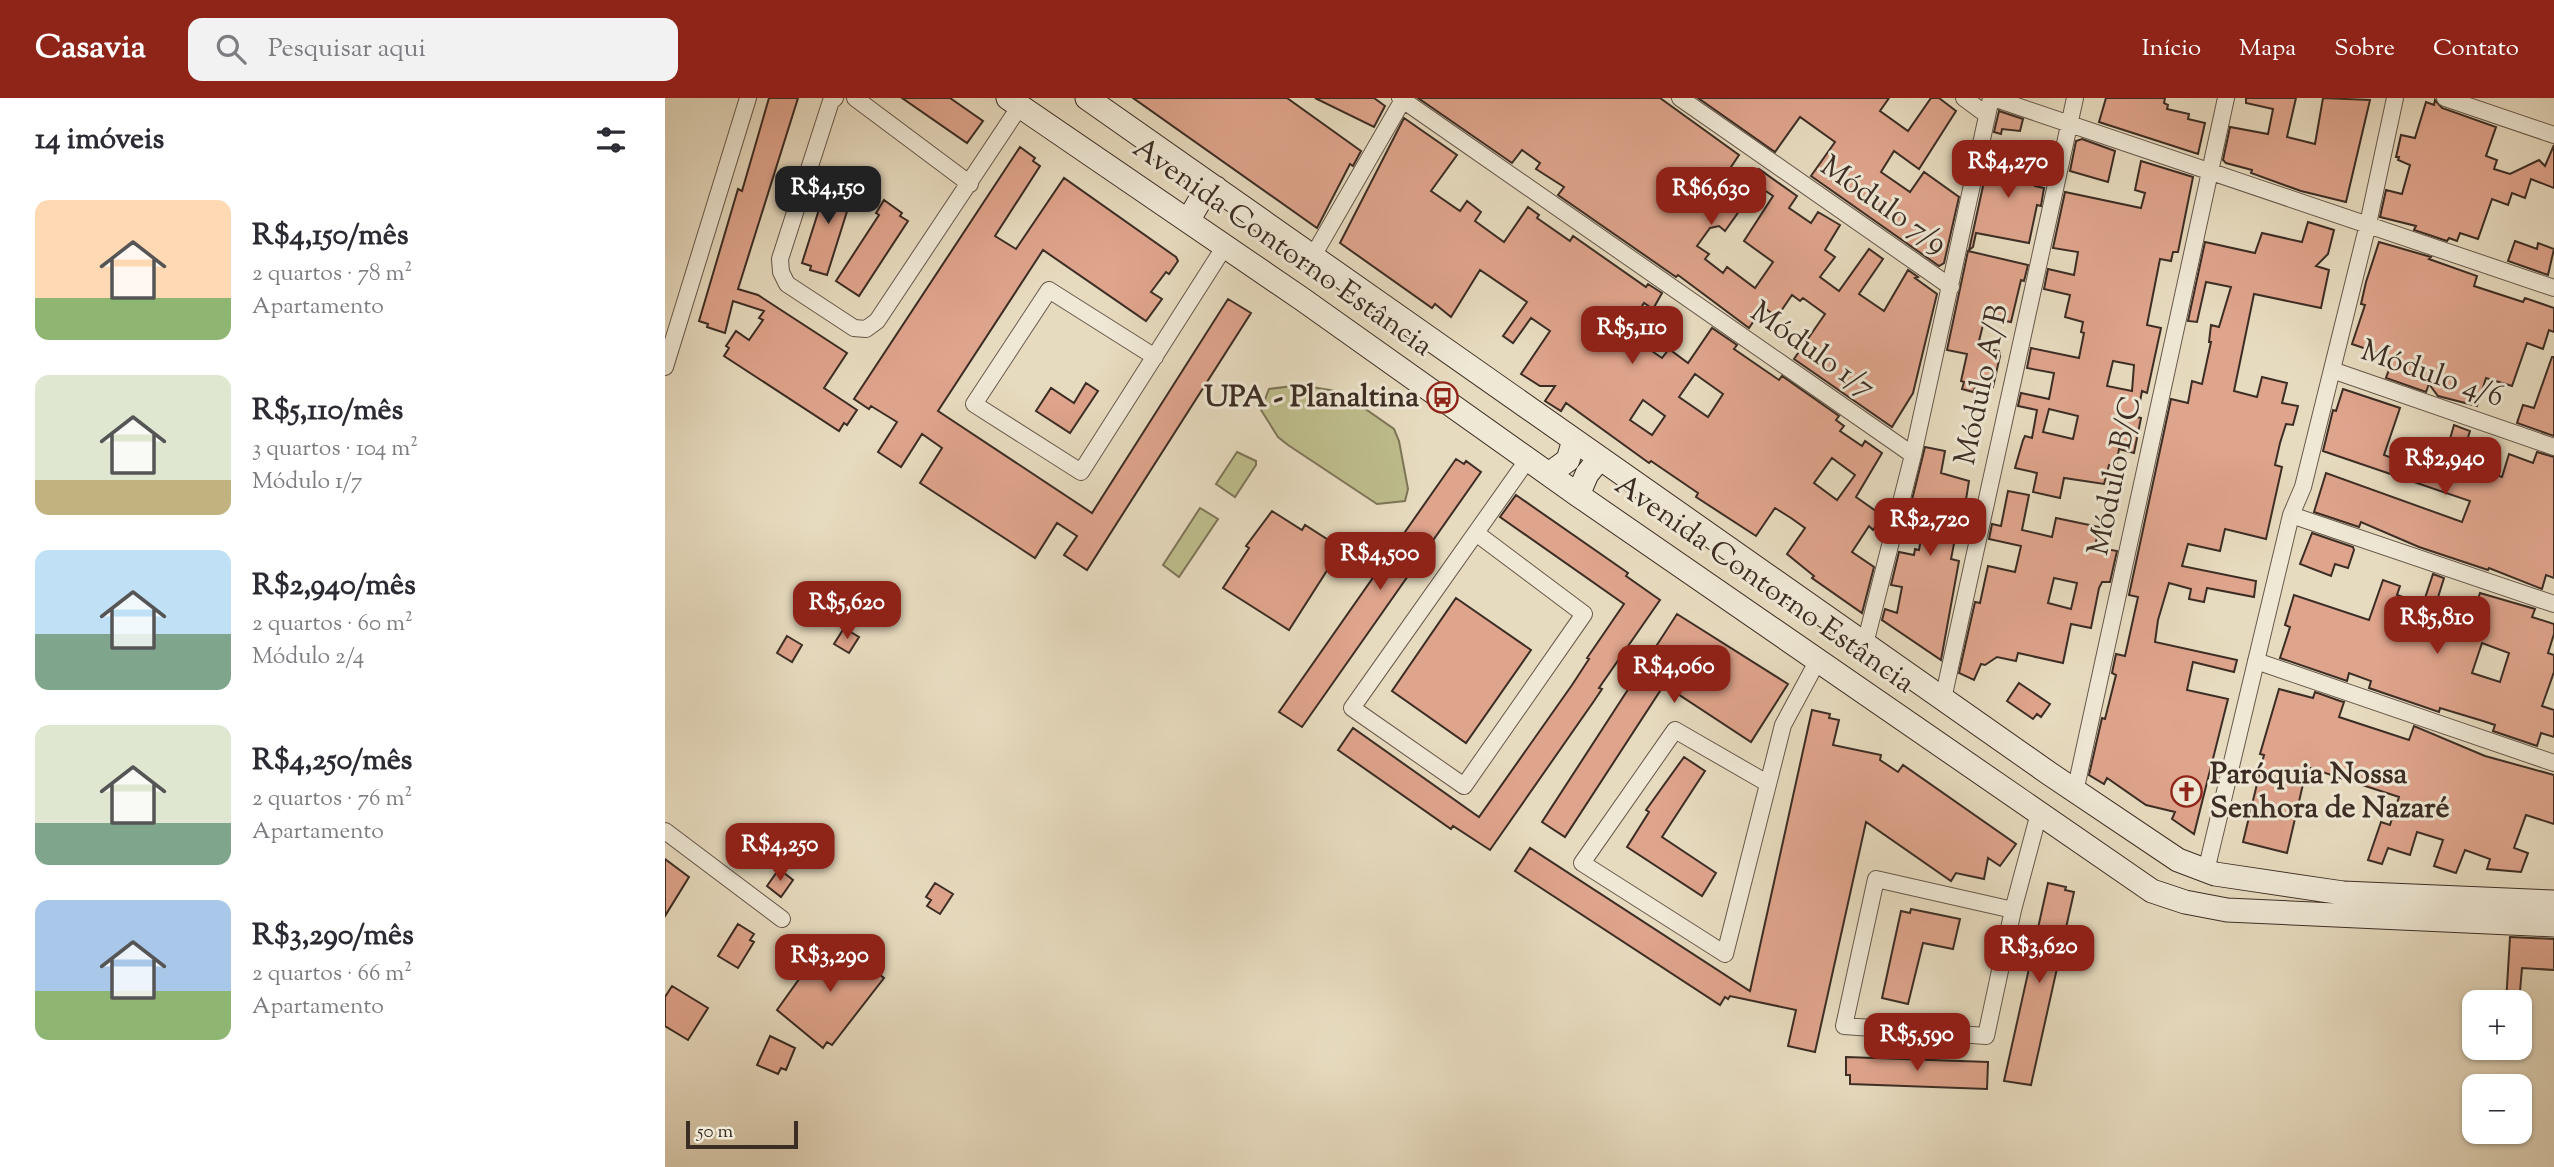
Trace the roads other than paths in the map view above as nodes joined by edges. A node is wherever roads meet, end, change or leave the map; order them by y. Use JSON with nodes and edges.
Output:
{"nodes":[{"id":1,"x":748,"y":98,"type":"edge"},
{"id":2,"x":835,"y":98,"type":"edge"},
{"id":3,"x":855,"y":98,"type":"edge"},
{"id":4,"x":1087,"y":98,"type":"edge"},
{"id":5,"x":1680,"y":98,"type":"edge"},
{"id":6,"x":1964,"y":98,"type":"edge"},
{"id":7,"x":1992,"y":98,"type":"edge"},
{"id":8,"x":2075,"y":98,"type":"edge"},
{"id":9,"x":2226,"y":98,"type":"edge"},
{"id":10,"x":2395,"y":98,"type":"edge"},
{"id":11,"x":2445,"y":98,"type":"edge"},
{"id":12,"x":1402,"y":99,"type":"edge"},
{"id":13,"x":1014,"y":102,"type":"edge"},
{"id":14,"x":1987,"y":115,"type":"junction"},
{"id":15,"x":2069,"y":124,"type":"junction"},
{"id":16,"x":2554,"y":135,"type":"edge"},
{"id":17,"x":2210,"y":171,"type":"junction"},
{"id":18,"x":970,"y":184,"type":"junction"},
{"id":19,"x":1216,"y":188,"type":"junction"},
{"id":20,"x":1188,"y":221,"type":"junction"},
{"id":21,"x":2368,"y":224,"type":"junction"},
{"id":22,"x":1225,"y":246,"type":"junction"},
{"id":23,"x":1313,"y":256,"type":"junction"},
{"id":24,"x":1951,"y":287,"type":"junction"},
{"id":25,"x":2554,"y":288,"type":"edge"},
{"id":26,"x":1155,"y":357,"type":"junction"},
{"id":27,"x":665,"y":367,"type":"edge"},
{"id":28,"x":2332,"y":370,"type":"junction"},
{"id":29,"x":1574,"y":440,"type":"junction"},
{"id":30,"x":2554,"y":447,"type":"edge"},
{"id":31,"x":1913,"y":455,"type":"junction"},
{"id":32,"x":1600,"y":458,"type":"junction"},
{"id":33,"x":1528,"y":459,"type":"junction"},
{"id":34,"x":1549,"y":474,"type":"junction"},
{"id":35,"x":1578,"y":495,"type":"junction"},
{"id":36,"x":2291,"y":514,"type":"junction"},
{"id":37,"x":1476,"y":533,"type":"junction"},
{"id":38,"x":2554,"y":604,"type":"edge"},
{"id":39,"x":1865,"y":644,"type":"junction"},
{"id":40,"x":1818,"y":660,"type":"junction"},
{"id":41,"x":2256,"y":660,"type":"junction"},
{"id":42,"x":1943,"y":699,"type":"junction"},
{"id":43,"x":2554,"y":763,"type":"edge"},
{"id":44,"x":1767,"y":783,"type":"junction"},
{"id":45,"x":2075,"y":792,"type":"junction"},
{"id":46,"x":2039,"y":813,"type":"junction"},
{"id":47,"x":665,"y":831,"type":"edge"},
{"id":48,"x":2206,"y":871,"type":"junction"},
{"id":49,"x":2185,"y":902,"type":"junction"},
{"id":50,"x":2554,"y":902,"type":"edge"},
{"id":51,"x":2210,"y":908,"type":"junction"},
{"id":52,"x":2013,"y":910,"type":"junction"},
{"id":53,"x":782,"y":919,"type":"dead end"},
{"id":54,"x":2554,"y":925,"type":"edge"}],
"edges":[{"from":1,"to":27,"type":"street"},
{"from":2,"to":18,"type":"street"},
{"from":3,"to":18,"type":"street"},
{"from":4,"to":19,"type":"street","name":"Avenida Contorno Estância"},
{"from":5,"to":24,"type":"street","name":"Módulo 7/9"},
{"from":6,"to":14,"type":"street"},
{"from":7,"to":14,"type":"street"},
{"from":7,"to":15,"type":"street"},
{"from":8,"to":15,"type":"street","name":"Módulo A/B"},
{"from":9,"to":17,"type":"street","name":"Módulo B/C"},
{"from":10,"to":21,"type":"street"},
{"from":11,"to":16,"type":"street"},
{"from":12,"to":23,"type":"street"},
{"from":12,"to":31,"type":"street","name":"Módulo 1/7"},
{"from":13,"to":18,"type":"street"},
{"from":13,"to":20,"type":"street","name":"Avenida Contorno Estância"},
{"from":14,"to":24,"type":"street"},
{"from":15,"to":17,"type":"street"},
{"from":15,"to":42,"type":"street","name":"Módulo A/B"},
{"from":17,"to":21,"type":"street"},
{"from":17,"to":45,"type":"street","name":"Módulo B/C"},
{"from":19,"to":20,"type":"street"},
{"from":19,"to":23,"type":"street","name":"Avenida Contorno Estância"},
{"from":20,"to":22,"type":"street","name":"Avenida Contorno Estância"},
{"from":21,"to":25,"type":"street"},
{"from":21,"to":28,"type":"street"},
{"from":22,"to":26,"type":"street"},
{"from":22,"to":33,"type":"street","name":"Avenida Contorno Estância"},
{"from":23,"to":29,"type":"street","name":"Avenida Contorno Estância"},
{"from":24,"to":31,"type":"street"},
{"from":26,"to":26,"type":"street"},
{"from":28,"to":30,"type":"street","name":"Módulo 4/6"},
{"from":28,"to":36,"type":"street"},
{"from":29,"to":32,"type":"street","name":"Avenida Contorno Estância"},
{"from":29,"to":34,"type":"street"},
{"from":31,"to":39,"type":"street"},
{"from":32,"to":35,"type":"street"},
{"from":32,"to":39,"type":"street","name":"Avenida Contorno Estância"},
{"from":33,"to":34,"type":"street","name":"Avenida Contorno Estância"},
{"from":33,"to":37,"type":"street"},
{"from":34,"to":35,"type":"street","name":"Avenida Contorno Estância"},
{"from":35,"to":40,"type":"street","name":"Avenida Contorno Estância"},
{"from":36,"to":38,"type":"street"},
{"from":36,"to":41,"type":"street"},
{"from":37,"to":37,"type":"street"},
{"from":39,"to":42,"type":"street","name":"Avenida Contorno Estância"},
{"from":40,"to":44,"type":"street"},
{"from":40,"to":46,"type":"street","name":"Avenida Contorno Estância"},
{"from":41,"to":43,"type":"street"},
{"from":41,"to":48,"type":"street"},
{"from":42,"to":45,"type":"street","name":"Avenida Contorno Estância"},
{"from":44,"to":44,"type":"street"},
{"from":45,"to":48,"type":"street","name":"Avenida Contorno Estância"},
{"from":46,"to":49,"type":"street","name":"Avenida Contorno Estância"},
{"from":46,"to":52,"type":"street"},
{"from":47,"to":53,"type":"street"},
{"from":48,"to":49,"type":"street"},
{"from":48,"to":50,"type":"street","name":"Avenida Contorno Estância"},
{"from":48,"to":51,"type":"street"},
{"from":49,"to":51,"type":"street","name":"Avenida Contorno Estância"},
{"from":51,"to":54,"type":"street","name":"Avenida Contorno Estância"},
{"from":52,"to":52,"type":"street"}]}
